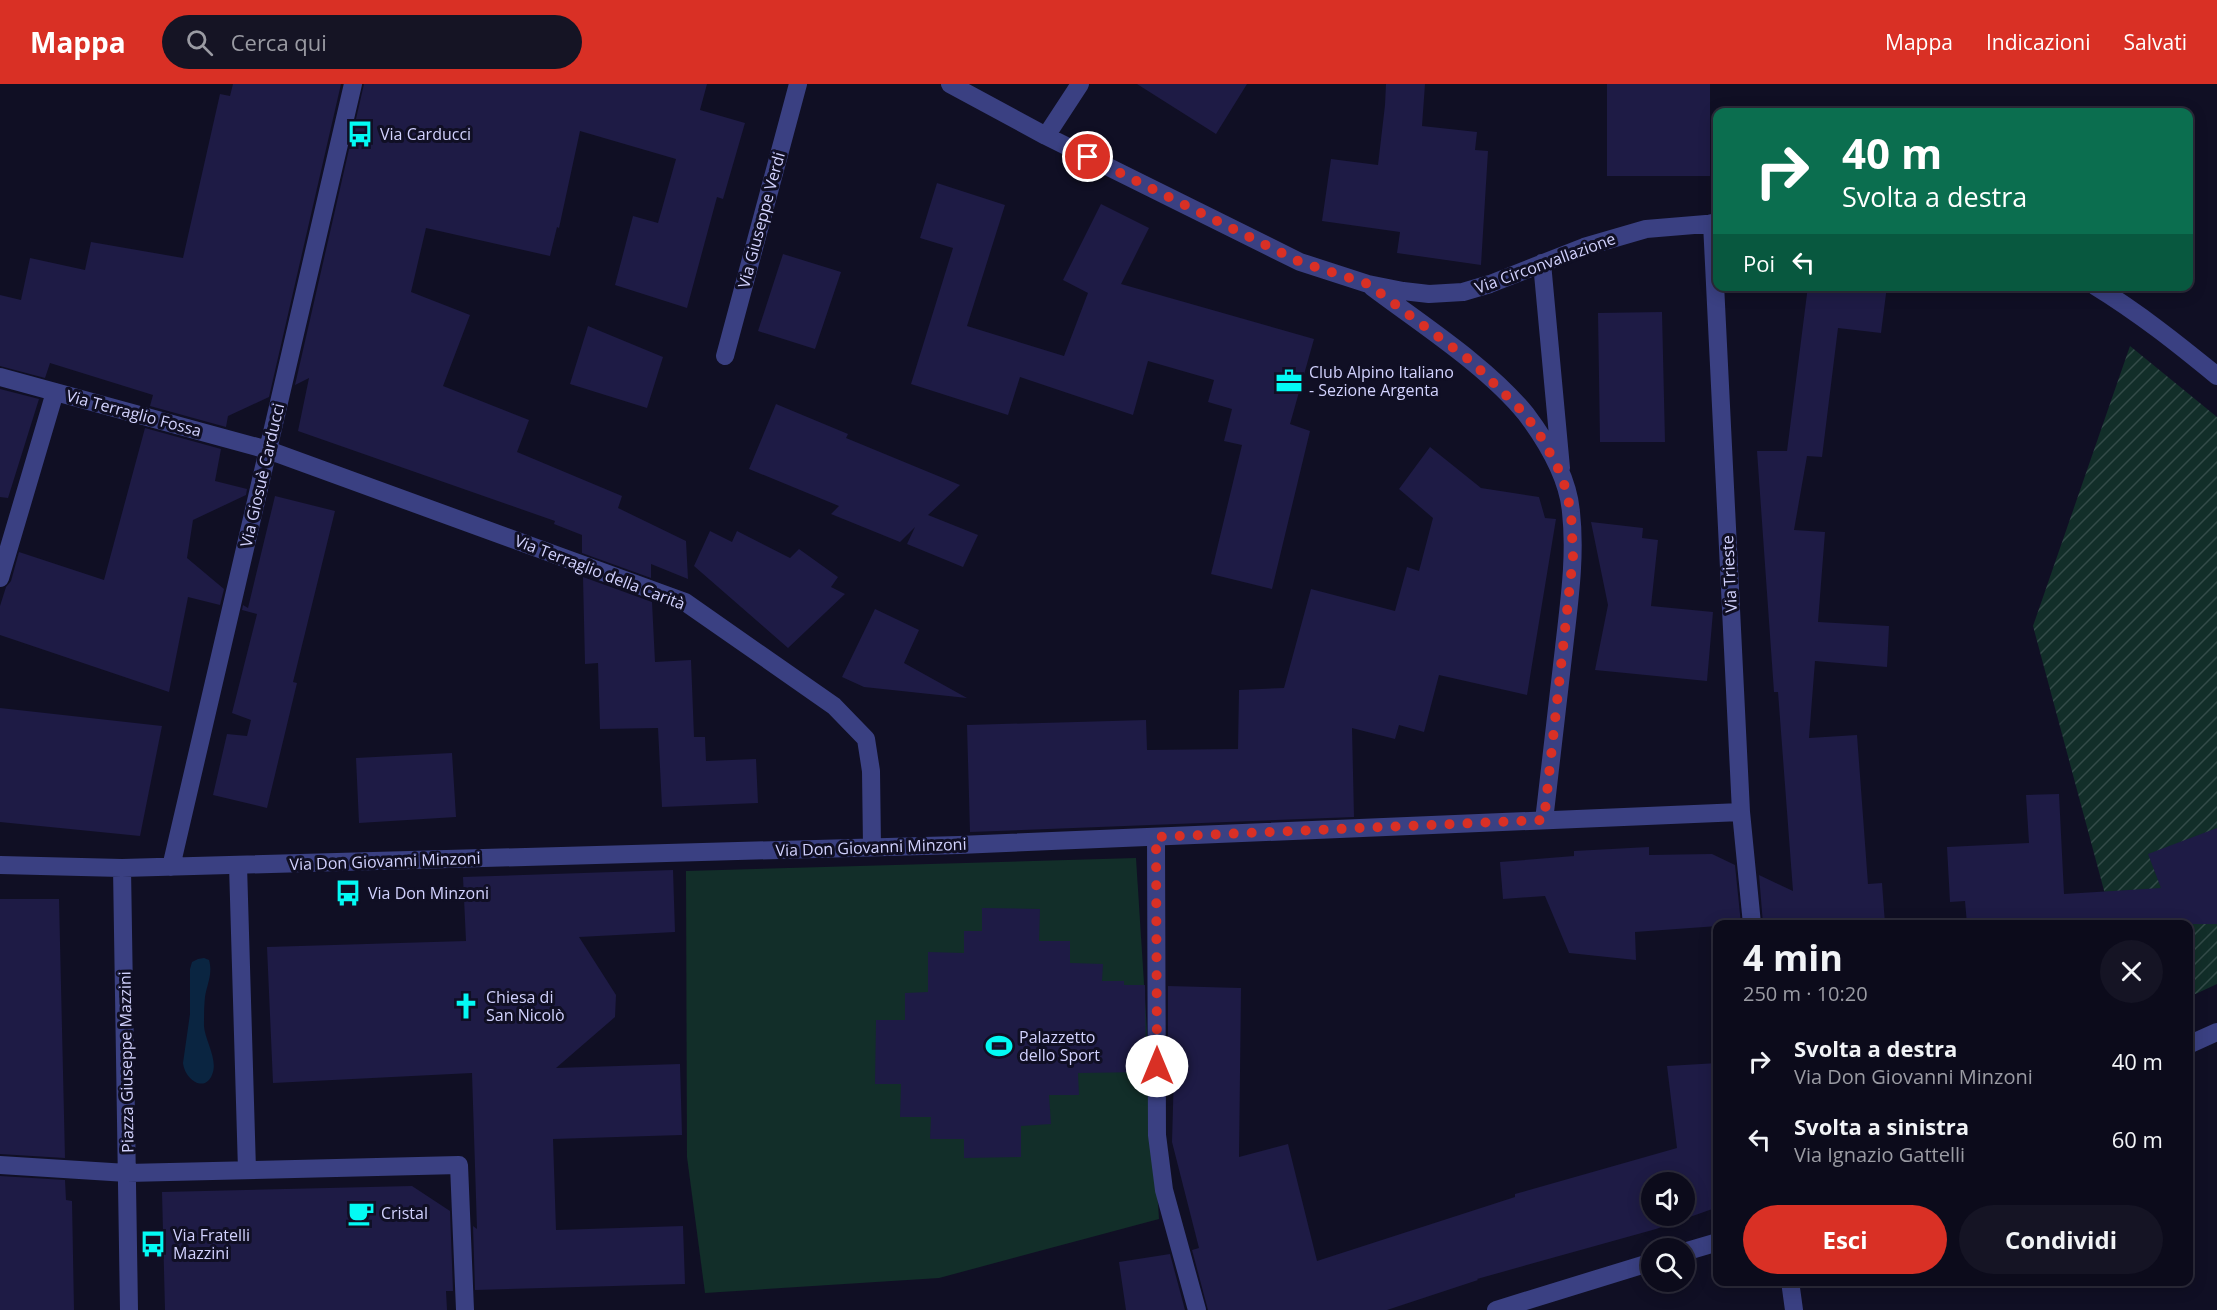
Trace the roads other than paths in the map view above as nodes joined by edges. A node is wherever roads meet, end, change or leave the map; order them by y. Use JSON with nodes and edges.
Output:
{"nodes":[{"id":1,"x":353,"y":84,"type":"edge"},
{"id":2,"x":798,"y":84,"type":"edge"},
{"id":3,"x":950,"y":84,"type":"edge"},
{"id":4,"x":1080,"y":84,"type":"edge"},
{"id":5,"x":1046,"y":136,"type":"junction"},
{"id":6,"x":1713,"y":223,"type":"edge"},
{"id":7,"x":1542,"y":263,"type":"junction"},
{"id":8,"x":1368,"y":284,"type":"junction"},
{"id":9,"x":1718,"y":291,"type":"edge"},
{"id":10,"x":2103,"y":291,"type":"edge"},
{"id":11,"x":725,"y":356,"type":"dead end"},
{"id":12,"x":2217,"y":376,"type":"edge"},
{"id":13,"x":0,"y":377,"type":"edge"},
{"id":14,"x":55,"y":392,"type":"junction"},
{"id":15,"x":268,"y":450,"type":"junction"},
{"id":16,"x":1562,"y":476,"type":"junction"},
{"id":17,"x":0,"y":578,"type":"edge"},
{"id":18,"x":1741,"y":812,"type":"junction"},
{"id":19,"x":1544,"y":820,"type":"junction"},
{"id":20,"x":1156,"y":837,"type":"junction"},
{"id":21,"x":872,"y":847,"type":"junction"},
{"id":22,"x":0,"y":865,"type":"edge"},
{"id":23,"x":238,"y":865,"type":"junction"},
{"id":24,"x":171,"y":867,"type":"junction"},
{"id":25,"x":122,"y":868,"type":"junction"},
{"id":26,"x":1752,"y":920,"type":"edge"},
{"id":27,"x":2217,"y":1032,"type":"edge"},
{"id":28,"x":2193,"y":1043,"type":"edge"},
{"id":29,"x":0,"y":1165,"type":"edge"},
{"id":30,"x":247,"y":1170,"type":"junction"},
{"id":31,"x":127,"y":1173,"type":"junction"},
{"id":32,"x":1713,"y":1243,"type":"edge"},
{"id":33,"x":1695,"y":1249,"type":"edge"},
{"id":34,"x":1641,"y":1266,"type":"edge"},
{"id":35,"x":1792,"y":1286,"type":"edge"},
{"id":36,"x":129,"y":1310,"type":"edge"},
{"id":37,"x":465,"y":1310,"type":"edge"},
{"id":38,"x":1197,"y":1310,"type":"edge"},
{"id":39,"x":1496,"y":1310,"type":"edge"},
{"id":40,"x":1794,"y":1310,"type":"edge"}],
"edges":[{"from":1,"to":15,"type":"street","name":"Via Giosuè Carducci"},
{"from":2,"to":11,"type":"street","name":"Via Giuseppe Verdi"},
{"from":3,"to":5,"type":"street","name":"Via Circonvallazione"},
{"from":4,"to":5,"type":"street"},
{"from":5,"to":8,"type":"street","name":"Via Circonvallazione"},
{"from":6,"to":7,"type":"street","name":"Via Circonvallazione"},
{"from":7,"to":8,"type":"street","name":"Via Circonvallazione"},
{"from":7,"to":16,"type":"street"},
{"from":8,"to":16,"type":"street"},
{"from":9,"to":18,"type":"street","name":"Via Trieste"},
{"from":10,"to":12,"type":"street"},
{"from":13,"to":14,"type":"street","name":"Via Terraglio Fossa"},
{"from":14,"to":15,"type":"street","name":"Via Terraglio Fossa"},
{"from":14,"to":17,"type":"street"},
{"from":15,"to":21,"type":"street","name":"Via Terraglio della Carità"},
{"from":15,"to":24,"type":"street","name":"Via Giosuè Carducci"},
{"from":16,"to":19,"type":"street"},
{"from":18,"to":19,"type":"street","name":"Via Don Giovanni Minzoni"},
{"from":18,"to":26,"type":"street","name":"Via Trieste"},
{"from":19,"to":20,"type":"street","name":"Via Don Giovanni Minzoni"},
{"from":20,"to":21,"type":"street","name":"Via Don Giovanni Minzoni"},
{"from":20,"to":38,"type":"street"},
{"from":21,"to":23,"type":"street","name":"Via Don Giovanni Minzoni"},
{"from":22,"to":25,"type":"street","name":"Via Don Giovanni Minzoni"},
{"from":23,"to":24,"type":"street","name":"Via Don Giovanni Minzoni"},
{"from":23,"to":30,"type":"street"},
{"from":24,"to":25,"type":"street","name":"Via Don Giovanni Minzoni"},
{"from":25,"to":31,"type":"street","name":"Piazza Giuseppe Mazzini"},
{"from":27,"to":28,"type":"street"},
{"from":29,"to":31,"type":"street"},
{"from":30,"to":31,"type":"street","name":"Piazza Giuseppe Mazzini"},
{"from":30,"to":37,"type":"street","name":"Piazza Giuseppe Mazzini"},
{"from":31,"to":36,"type":"street"},
{"from":32,"to":33,"type":"street"},
{"from":34,"to":39,"type":"street"},
{"from":35,"to":40,"type":"street"}]}
